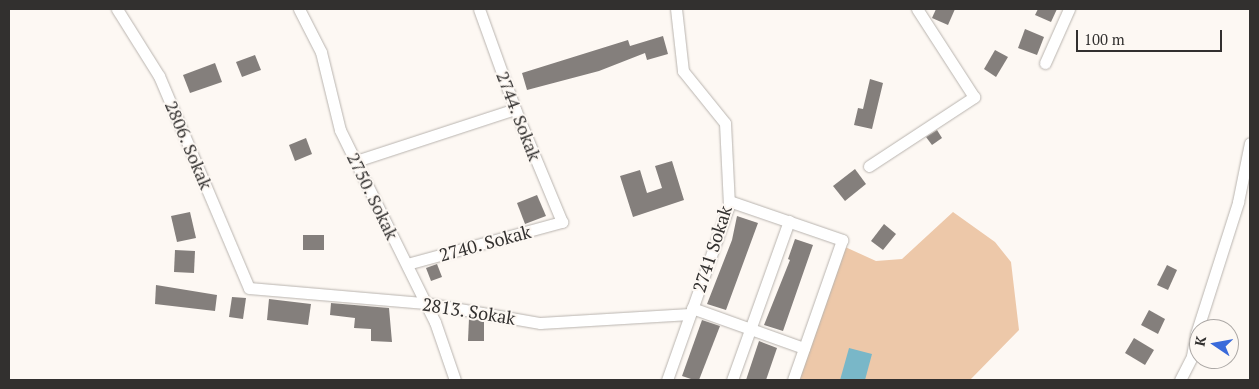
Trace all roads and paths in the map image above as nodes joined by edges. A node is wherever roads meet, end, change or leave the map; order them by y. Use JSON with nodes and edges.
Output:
{"nodes":[{"id":1,"x":117,"y":9,"type":"edge"},
{"id":2,"x":299,"y":9,"type":"edge"},
{"id":3,"x":480,"y":9,"type":"edge"},
{"id":4,"x":676,"y":9,"type":"edge"},
{"id":5,"x":917,"y":9,"type":"edge"},
{"id":6,"x":1069,"y":9,"type":"edge"},
{"id":7,"x":1045,"y":63,"type":"dead end"},
{"id":8,"x":515,"y":109,"type":"junction"},
{"id":9,"x":1250,"y":143,"type":"edge"},
{"id":10,"x":356,"y":161,"type":"junction"},
{"id":11,"x":869,"y":166,"type":"dead end"},
{"id":12,"x":729,"y":201,"type":"junction"},
{"id":13,"x":789,"y":221,"type":"junction"},
{"id":14,"x":562,"y":222,"type":"joint"},
{"id":15,"x":407,"y":264,"type":"junction"},
{"id":16,"x":249,"y":288,"type":"joint"},
{"id":17,"x":425,"y":302,"type":"junction"},
{"id":18,"x":691,"y":311,"type":"junction"},
{"id":19,"x":751,"y":329,"type":"junction"},
{"id":20,"x":804,"y":348,"type":"junction"},
{"id":21,"x":455,"y":380,"type":"edge"},
{"id":22,"x":667,"y":380,"type":"edge"},
{"id":23,"x":732,"y":380,"type":"edge"},
{"id":24,"x":793,"y":380,"type":"edge"},
{"id":25,"x":1180,"y":380,"type":"edge"}],
"edges":[{"from":1,"to":16,"type":"street","name":"2806. Sokak"},
{"from":2,"to":10,"type":"street","name":"2750. Sokak"},
{"from":3,"to":8,"type":"street","name":"2744. Sokak"},
{"from":4,"to":12,"type":"street","name":"2741 Sokak"},
{"from":5,"to":11,"type":"street"},
{"from":6,"to":7,"type":"street"},
{"from":8,"to":10,"type":"street"},
{"from":8,"to":14,"type":"street","name":"2744. Sokak"},
{"from":9,"to":25,"type":"street"},
{"from":10,"to":15,"type":"street","name":"2750. Sokak"},
{"from":12,"to":13,"type":"street"},
{"from":12,"to":18,"type":"street","name":"2741 Sokak"},
{"from":13,"to":19,"type":"street"},
{"from":13,"to":20,"type":"street"},
{"from":14,"to":15,"type":"street","name":"2740. Sokak"},
{"from":15,"to":17,"type":"street","name":"2750. Sokak"},
{"from":16,"to":17,"type":"street","name":"2813. Sokak"},
{"from":17,"to":18,"type":"street","name":"2813. Sokak"},
{"from":17,"to":21,"type":"street","name":"2750. Sokak"},
{"from":18,"to":19,"type":"street"},
{"from":18,"to":22,"type":"street","name":"2741 Sokak"},
{"from":19,"to":20,"type":"street"},
{"from":19,"to":23,"type":"street"},
{"from":20,"to":24,"type":"street"}]}
